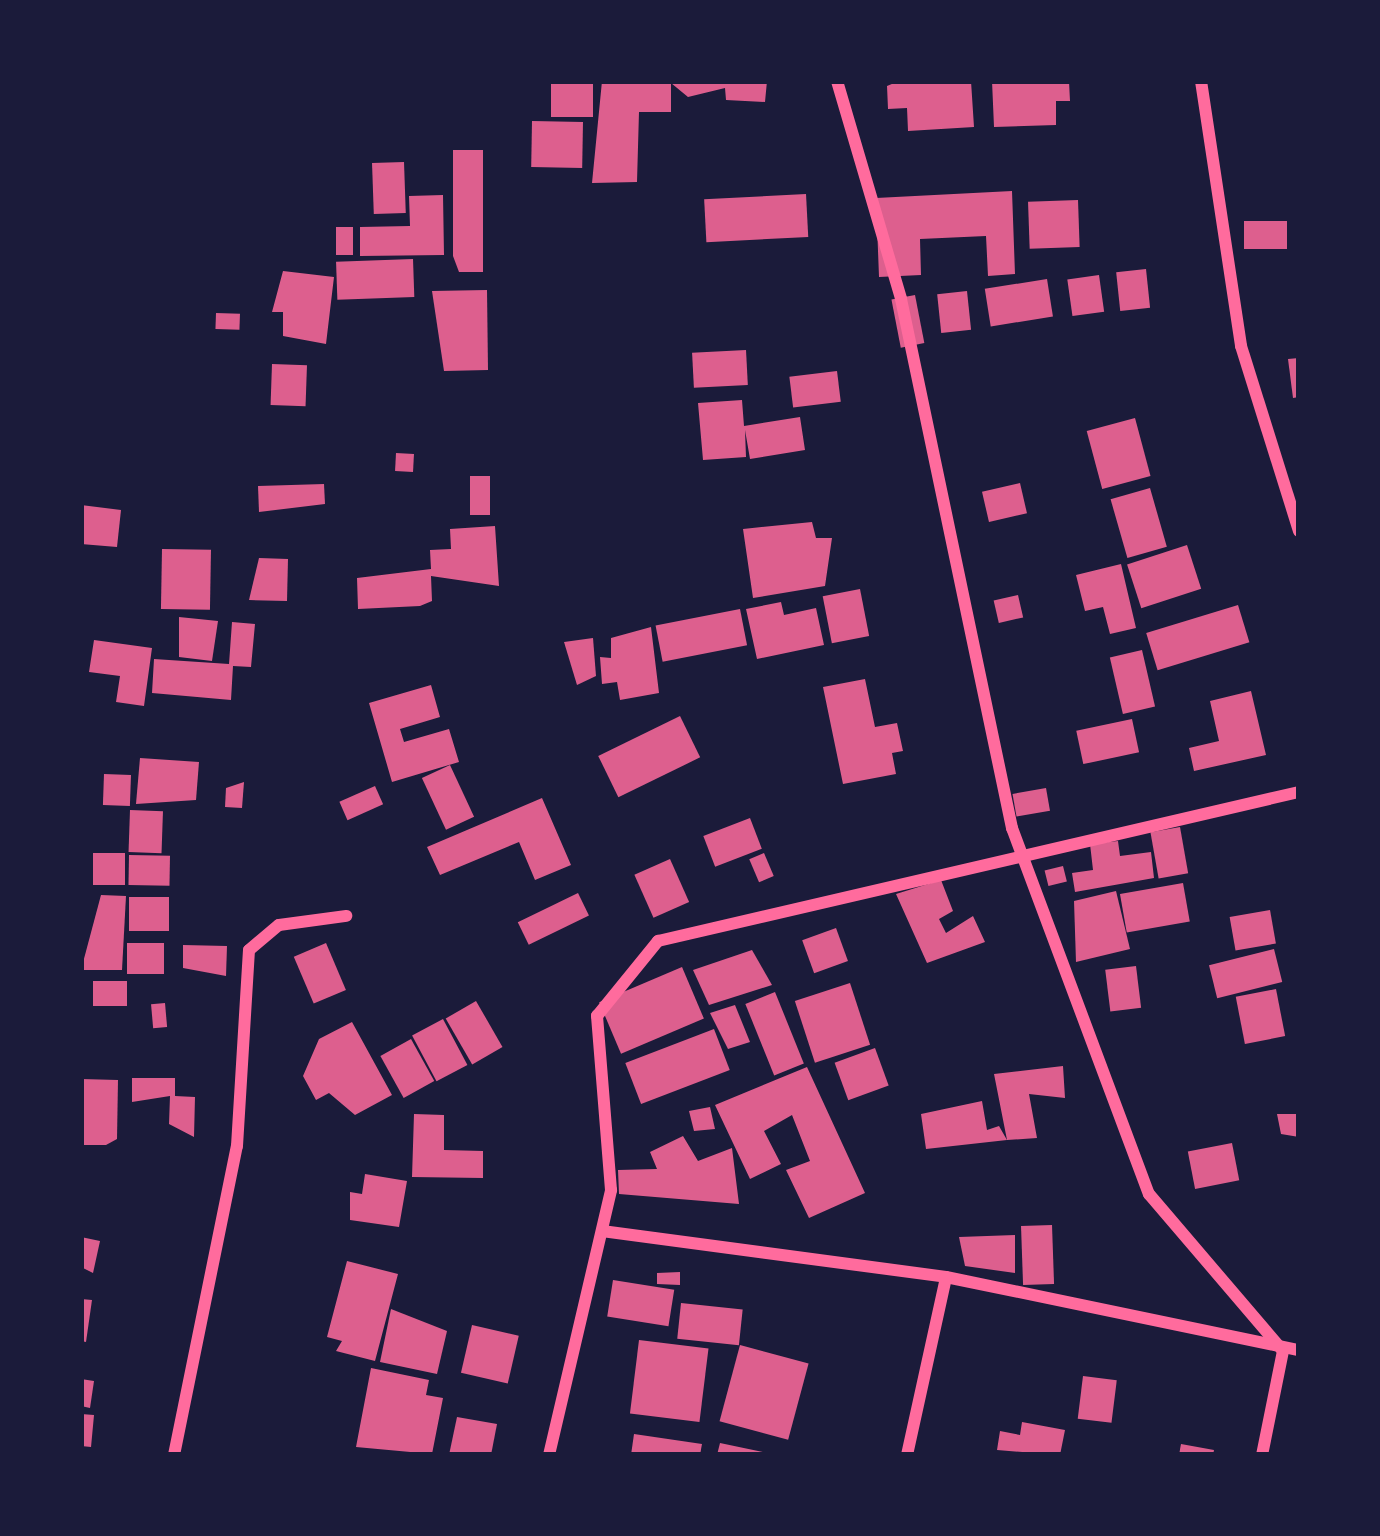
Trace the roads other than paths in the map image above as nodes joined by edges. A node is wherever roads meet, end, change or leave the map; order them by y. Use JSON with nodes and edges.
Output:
{"nodes":[{"id":1,"x":837,"y":81,"type":"edge"},
{"id":2,"x":1202,"y":81,"type":"edge"},
{"id":3,"x":1299,"y":531,"type":"edge"},
{"id":4,"x":1299,"y":792,"type":"edge"},
{"id":5,"x":1023,"y":856,"type":"junction"},
{"id":6,"x":346,"y":916,"type":"dead end"},
{"id":7,"x":602,"y":1231,"type":"junction"},
{"id":8,"x":946,"y":1276,"type":"junction"},
{"id":9,"x":1299,"y":1350,"type":"edge"},
{"id":10,"x":1283,"y":1351,"type":"junction"},
{"id":11,"x":174,"y":1455,"type":"edge"},
{"id":12,"x":549,"y":1455,"type":"edge"},
{"id":13,"x":908,"y":1455,"type":"edge"},
{"id":14,"x":1262,"y":1455,"type":"edge"}],
"edges":[{"from":1,"to":5,"type":"street"},
{"from":2,"to":3,"type":"street"},
{"from":4,"to":5,"type":"street"},
{"from":5,"to":7,"type":"street"},
{"from":5,"to":10,"type":"street"},
{"from":6,"to":11,"type":"street"},
{"from":7,"to":8,"type":"street"},
{"from":7,"to":12,"type":"street"},
{"from":8,"to":10,"type":"street"},
{"from":8,"to":13,"type":"street"},
{"from":9,"to":10,"type":"street"},
{"from":10,"to":14,"type":"street"}]}
